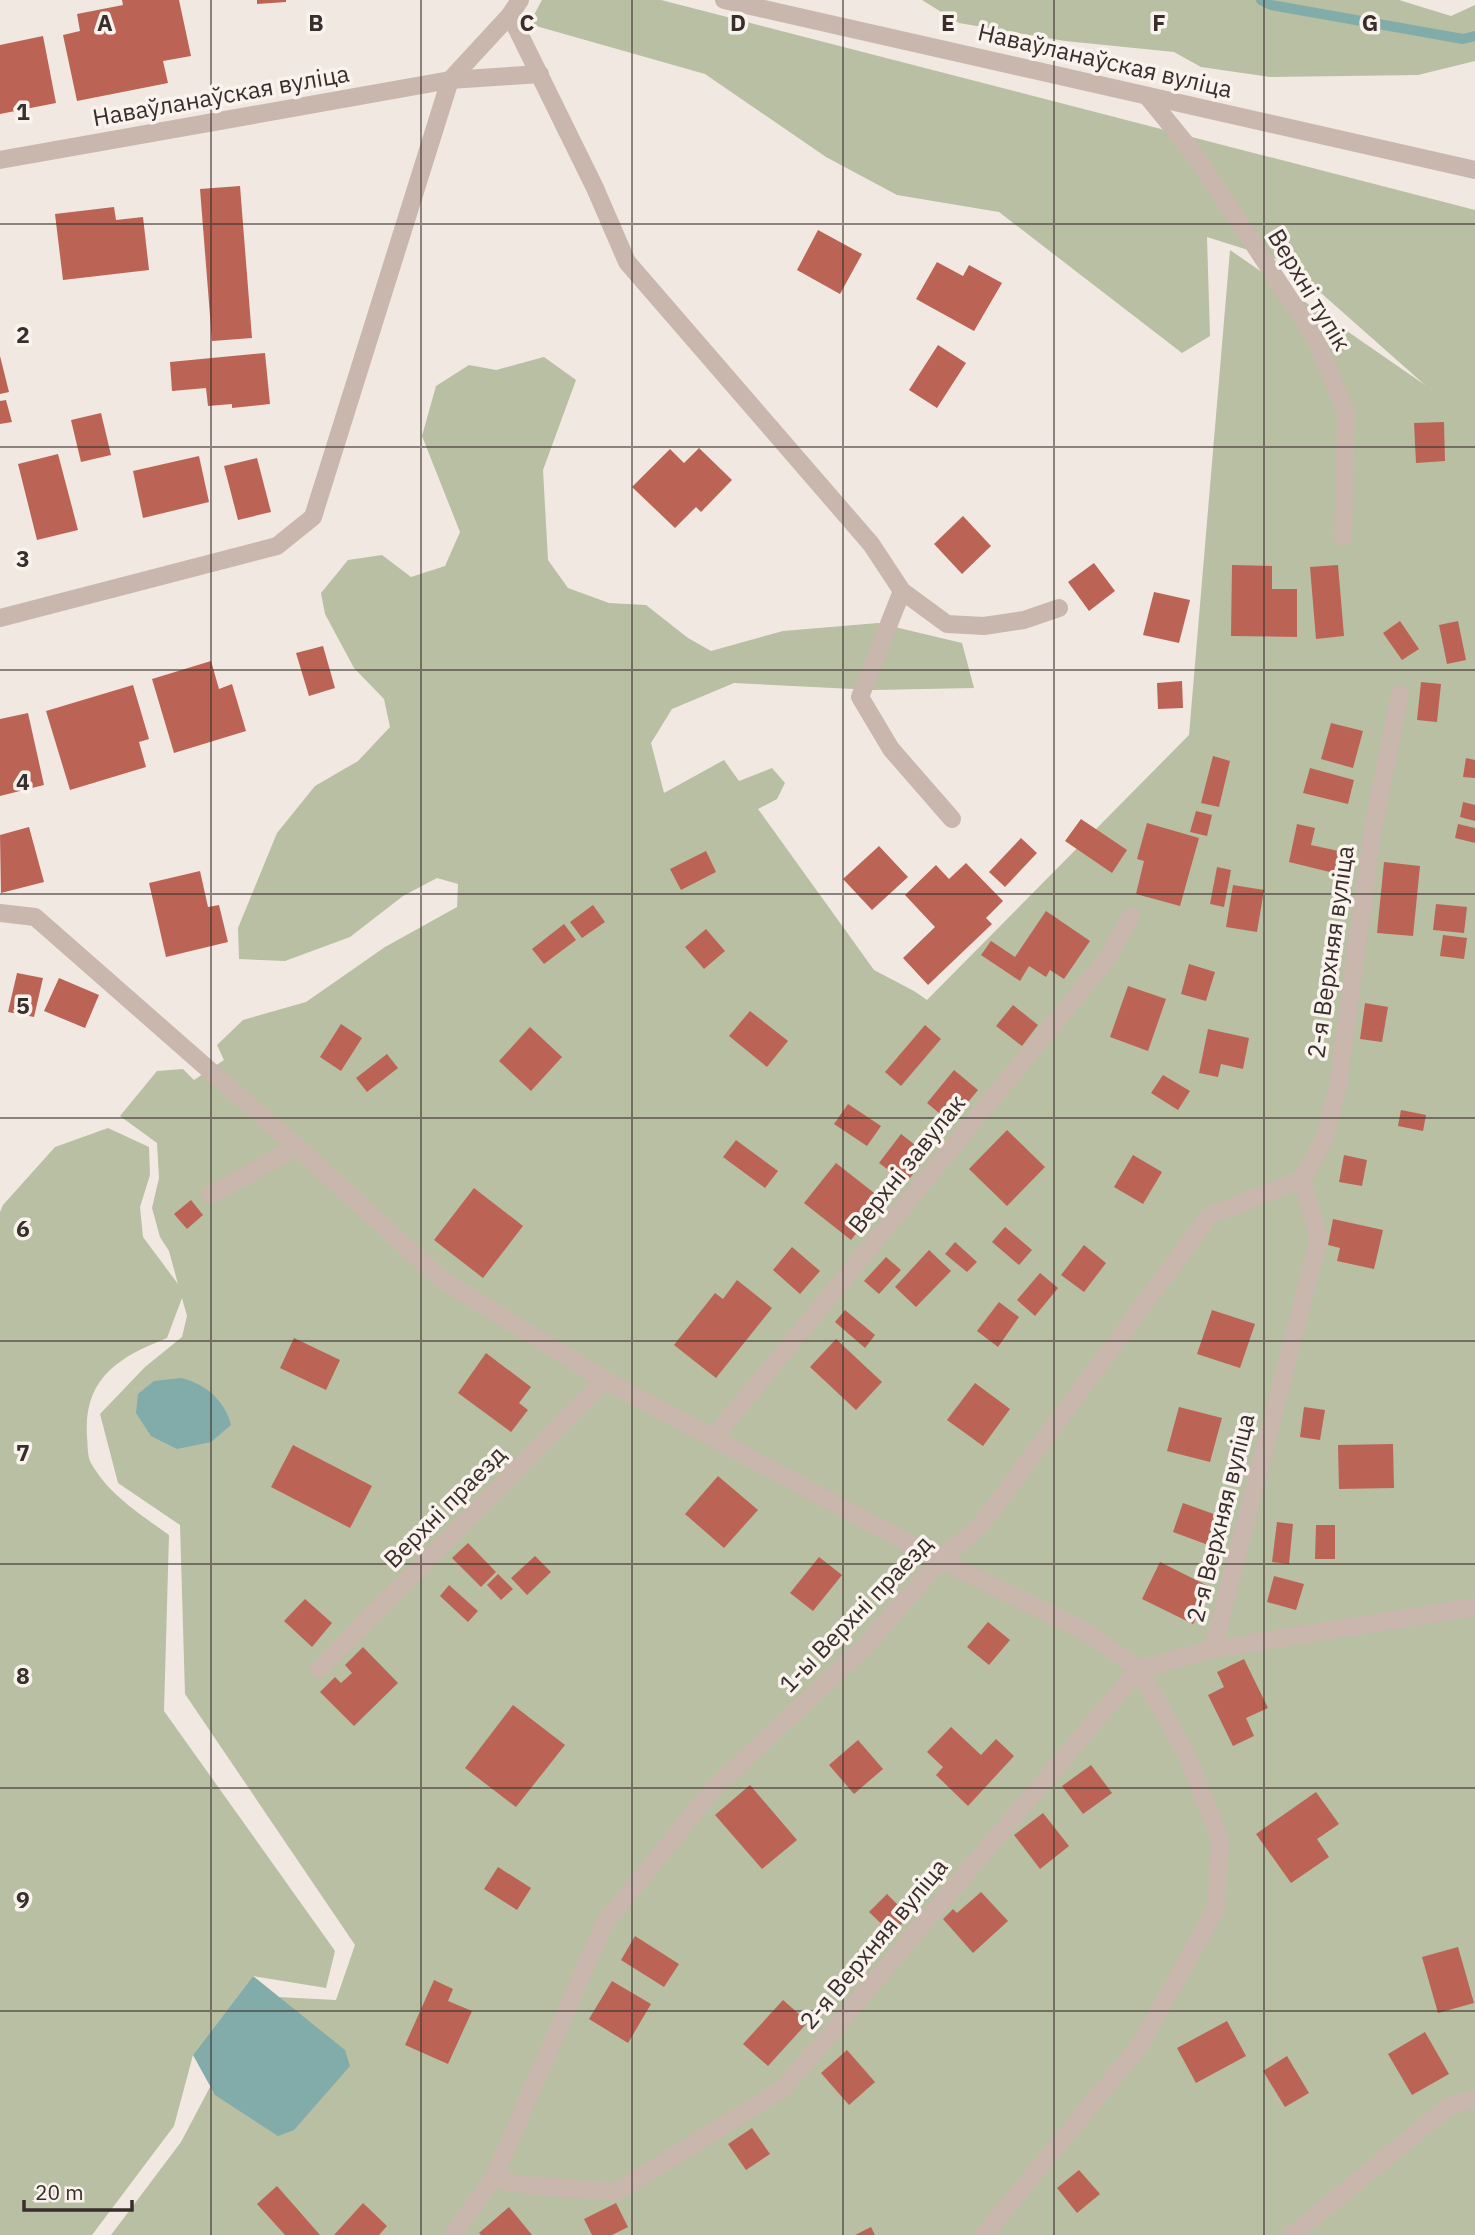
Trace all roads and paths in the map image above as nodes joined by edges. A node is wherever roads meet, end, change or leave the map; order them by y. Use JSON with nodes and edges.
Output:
{"nodes":[{"id":1,"x":724,"y":0,"type":"edge"},
{"id":2,"x":515,"y":7,"type":"edge"},
{"id":3,"x":540,"y":74,"type":"junction"},
{"id":4,"x":450,"y":80,"type":"junction"},
{"id":5,"x":1147,"y":96,"type":"junction"},
{"id":6,"x":0,"y":160,"type":"edge"},
{"id":7,"x":1475,"y":170,"type":"edge"},
{"id":8,"x":1343,"y":537,"type":"dead end"},
{"id":9,"x":902,"y":591,"type":"junction"},
{"id":10,"x":1059,"y":608,"type":"dead end"},
{"id":11,"x":0,"y":618,"type":"edge"},
{"id":12,"x":1400,"y":694,"type":"dead end"},
{"id":13,"x":952,"y":819,"type":"dead end"},
{"id":14,"x":0,"y":913,"type":"edge"},
{"id":15,"x":1131,"y":916,"type":"dead end"},
{"id":16,"x":297,"y":1147,"type":"junction"},
{"id":17,"x":1303,"y":1179,"type":"junction"},
{"id":18,"x":211,"y":1195,"type":"dead end"},
{"id":19,"x":605,"y":1380,"type":"junction"},
{"id":20,"x":713,"y":1438,"type":"junction"},
{"id":21,"x":940,"y":1560,"type":"junction"},
{"id":22,"x":1475,"y":1607,"type":"edge"},
{"id":23,"x":1213,"y":1649,"type":"junction"},
{"id":24,"x":319,"y":1669,"type":"dead end"},
{"id":25,"x":1139,"y":1669,"type":"junction"},
{"id":26,"x":1475,"y":2099,"type":"edge"},
{"id":27,"x":493,"y":2179,"type":"junction"},
{"id":28,"x":452,"y":2235,"type":"edge"},
{"id":29,"x":984,"y":2235,"type":"edge"},
{"id":30,"x":1292,"y":2235,"type":"edge"}],
"edges":[{"from":1,"to":5,"type":"street","name":"Наваўланаўская вуліца"},
{"from":2,"to":3,"type":"street"},
{"from":2,"to":4,"type":"street"},
{"from":3,"to":4,"type":"street","name":"Наваўланаўская вуліца"},
{"from":3,"to":9,"type":"street"},
{"from":4,"to":6,"type":"street","name":"Наваўланаўская вуліца"},
{"from":4,"to":11,"type":"street"},
{"from":5,"to":7,"type":"street","name":"Наваўланаўская вуліца"},
{"from":5,"to":8,"type":"street","name":"Верхні тупік"},
{"from":9,"to":10,"type":"street"},
{"from":9,"to":13,"type":"street"},
{"from":12,"to":17,"type":"street","name":"2-я Верхняя вуліца"},
{"from":14,"to":16,"type":"street"},
{"from":15,"to":20,"type":"street","name":"Верхні завулак"},
{"from":16,"to":18,"type":"street"},
{"from":16,"to":19,"type":"street"},
{"from":17,"to":21,"type":"street","name":"1-ы Верхні праезд"},
{"from":17,"to":23,"type":"street","name":"2-я Верхняя вуліца"},
{"from":19,"to":20,"type":"street"},
{"from":19,"to":24,"type":"street","name":"Верхні праезд"},
{"from":20,"to":21,"type":"street"},
{"from":21,"to":25,"type":"street"},
{"from":21,"to":27,"type":"street","name":"1-ы Верхні праезд"},
{"from":22,"to":23,"type":"street"},
{"from":23,"to":25,"type":"street","name":"2-я Верхняя вуліца"},
{"from":25,"to":27,"type":"street","name":"2-я Верхняя вуліца"},
{"from":25,"to":29,"type":"street"},
{"from":26,"to":30,"type":"street"},
{"from":27,"to":28,"type":"street"}]}
